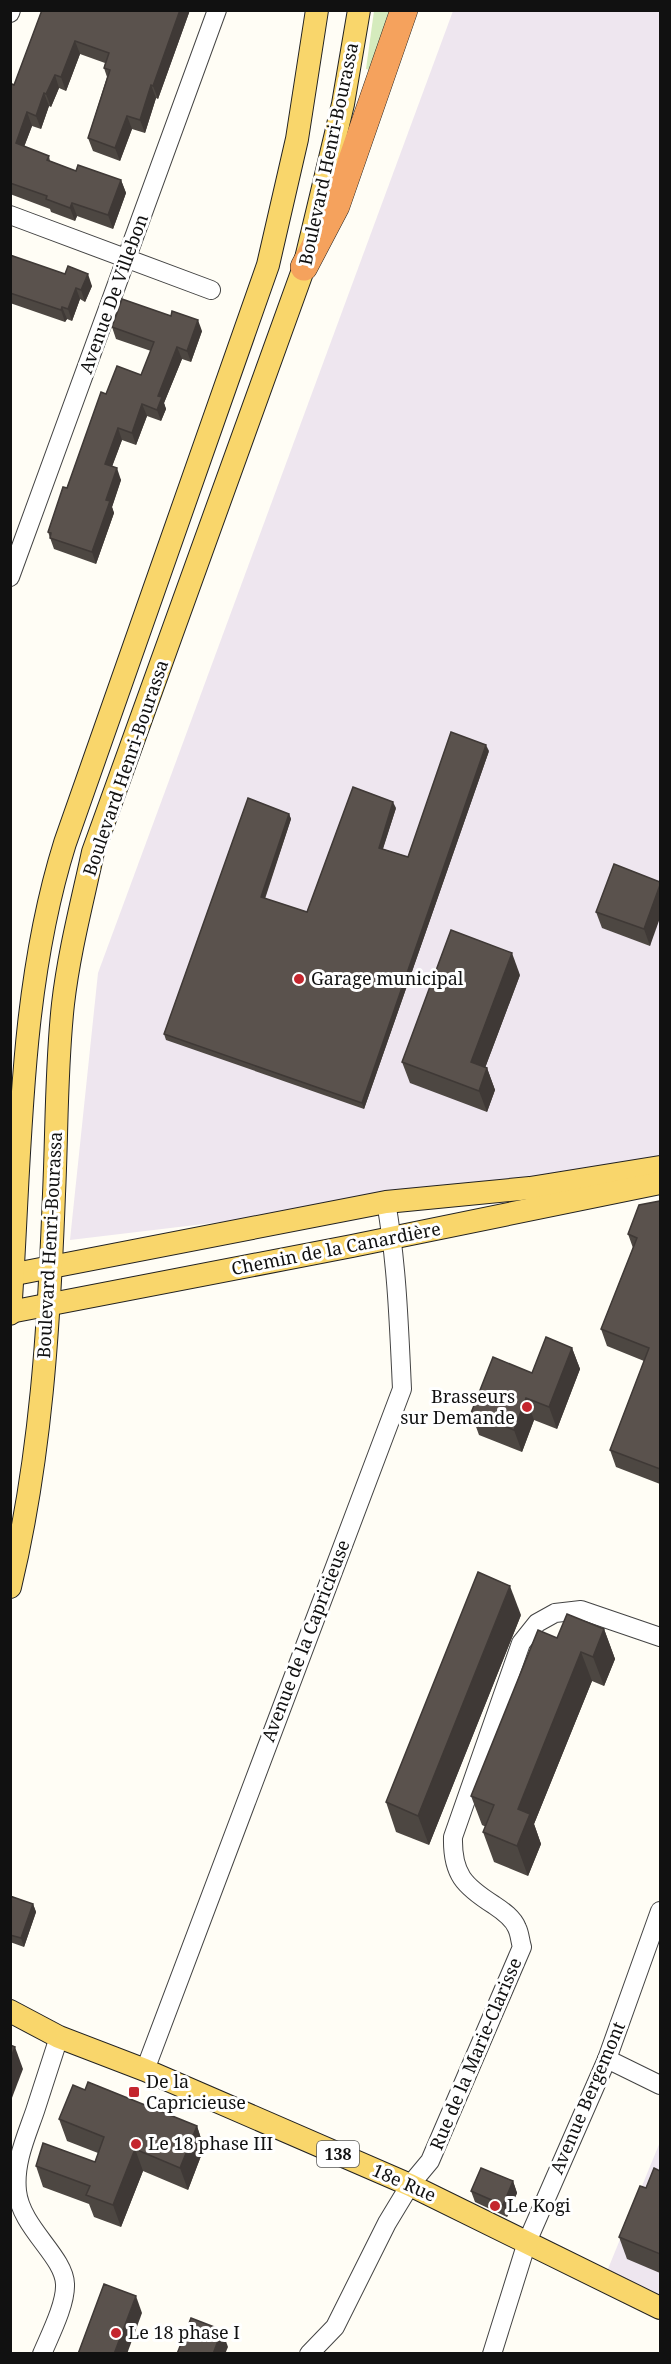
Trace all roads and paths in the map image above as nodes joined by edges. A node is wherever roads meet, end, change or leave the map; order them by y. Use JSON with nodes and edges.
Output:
{"nodes":[{"id":1,"x":217,"y":10,"type":"edge"},
{"id":2,"x":317,"y":10,"type":"edge"},
{"id":3,"x":358,"y":10,"type":"edge"},
{"id":4,"x":404,"y":10,"type":"edge"},
{"id":5,"x":10,"y":215,"type":"edge"},
{"id":6,"x":126,"y":260,"type":"junction"},
{"id":7,"x":304,"y":267,"type":"junction"},
{"id":8,"x":211,"y":290,"type":"dead end"},
{"id":9,"x":10,"y":577,"type":"edge"},
{"id":10,"x":660,"y":1167,"type":"edge"},
{"id":11,"x":660,"y":1183,"type":"edge"},
{"id":12,"x":386,"y":1202,"type":"junction"},
{"id":13,"x":392,"y":1238,"type":"junction"},
{"id":14,"x":51,"y":1267,"type":"junction"},
{"id":15,"x":11,"y":1275,"type":"edge"},
{"id":16,"x":47,"y":1304,"type":"junction"},
{"id":17,"x":11,"y":1312,"type":"edge"},
{"id":18,"x":10,"y":1587,"type":"edge"},
{"id":19,"x":660,"y":1637,"type":"edge"},
{"id":20,"x":660,"y":1911,"type":"edge"},
{"id":21,"x":10,"y":2011,"type":"edge"},
{"id":22,"x":59,"y":2037,"type":"junction"},
{"id":23,"x":607,"y":2059,"type":"junction"},
{"id":24,"x":145,"y":2070,"type":"junction"},
{"id":25,"x":660,"y":2085,"type":"edge"},
{"id":26,"x":410,"y":2185,"type":"junction"},
{"id":27,"x":527,"y":2242,"type":"junction"},
{"id":28,"x":660,"y":2308,"type":"edge"},
{"id":29,"x":42,"y":2354,"type":"edge"},
{"id":30,"x":309,"y":2354,"type":"edge"},
{"id":31,"x":492,"y":2354,"type":"edge"}],
"edges":[{"from":1,"to":6,"type":"street","name":"Avenue De Villebon"},
{"from":2,"to":15,"type":"main road","name":"Boulevard Henri-Bourassa"},
{"from":3,"to":7,"type":"main road","name":"Boulevard Henri-Bourassa"},
{"from":4,"to":7,"type":"highway"},
{"from":5,"to":6,"type":"street"},
{"from":6,"to":8,"type":"street"},
{"from":6,"to":9,"type":"street","name":"Avenue De Villebon"},
{"from":7,"to":14,"type":"main road","name":"Boulevard Henri-Bourassa"},
{"from":10,"to":12,"type":"main road","name":"Chemin de la Canardière"},
{"from":11,"to":13,"type":"main road","name":"Chemin de la Canardière"},
{"from":12,"to":13,"type":"street","name":"Avenue de la Capricieuse"},
{"from":12,"to":14,"type":"main road","name":"Chemin de la Canardière"},
{"from":13,"to":16,"type":"main road","name":"Chemin de la Canardière"},
{"from":13,"to":24,"type":"street","name":"Avenue de la Capricieuse"},
{"from":14,"to":15,"type":"main road","name":"Chemin de la Canardière"},
{"from":14,"to":16,"type":"main road","name":"Boulevard Henri-Bourassa"},
{"from":15,"to":17,"type":"main road","name":"Boulevard Henri-Bourassa"},
{"from":16,"to":17,"type":"main road","name":"Chemin de la Canardière"},
{"from":16,"to":18,"type":"main road","name":"Boulevard Henri-Bourassa"},
{"from":19,"to":26,"type":"street","name":"Rue de la Marie-Clarisse"},
{"from":20,"to":23,"type":"street","name":"Avenue Bergemont"},
{"from":21,"to":22,"type":"main road","name":"18e Rue","number":"138"},
{"from":22,"to":24,"type":"main road","name":"18e Rue","number":"138"},
{"from":22,"to":29,"type":"street"},
{"from":23,"to":25,"type":"street"},
{"from":23,"to":27,"type":"street","name":"Avenue Bergemont"},
{"from":24,"to":26,"type":"main road","name":"18e Rue","number":"138"},
{"from":26,"to":27,"type":"main road","name":"18e Rue","number":"138"},
{"from":26,"to":30,"type":"street","name":"Rue de la Marie-Clarisse"},
{"from":27,"to":28,"type":"main road","name":"18e Rue","number":"138"},
{"from":27,"to":31,"type":"street","name":"Avenue Bergemont"}]}
